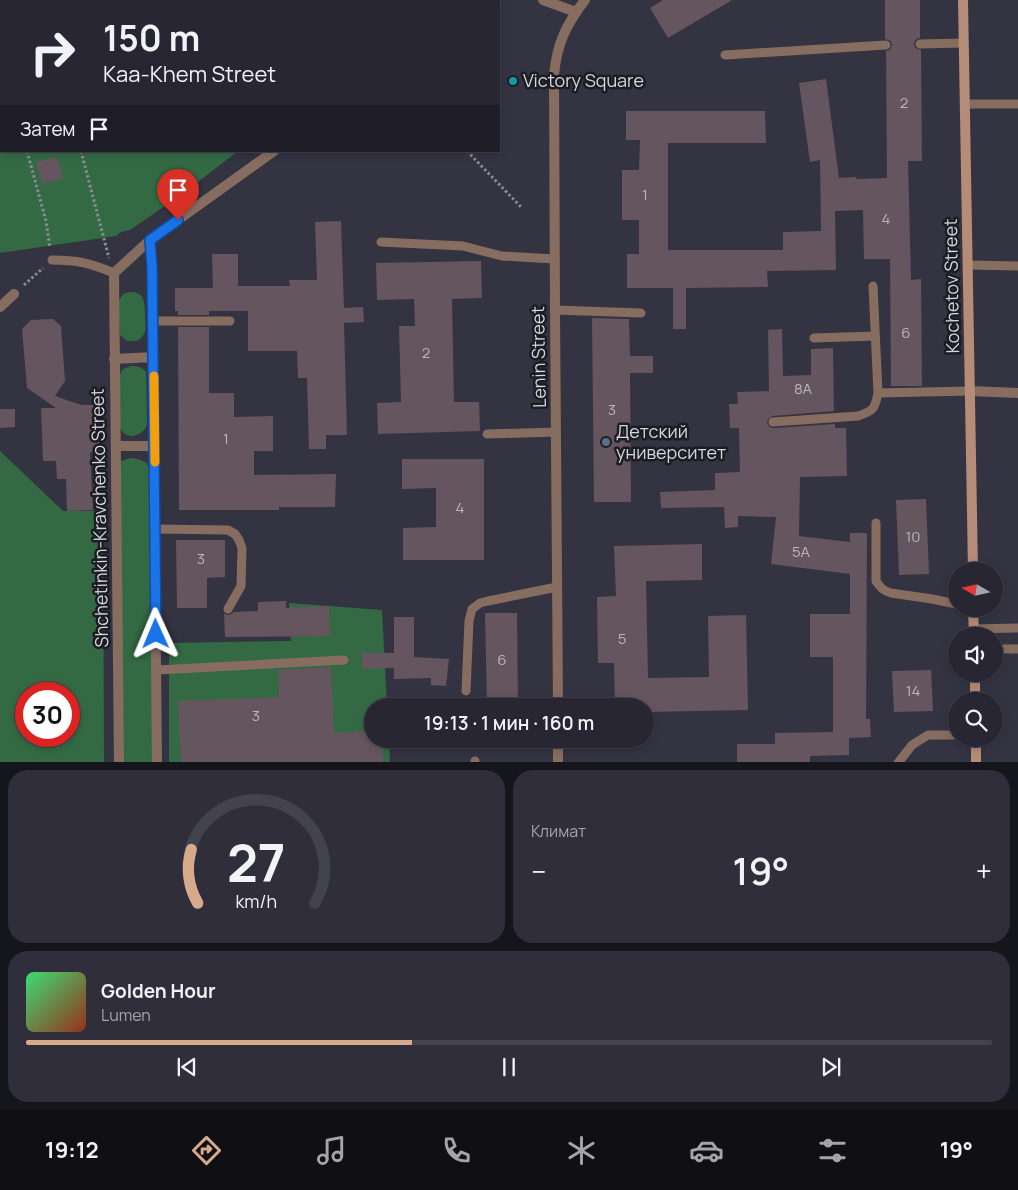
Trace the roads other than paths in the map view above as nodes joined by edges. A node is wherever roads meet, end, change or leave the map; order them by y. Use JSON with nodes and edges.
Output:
{"nodes":[{"id":1,"x":543,"y":0,"type":"edge"},
{"id":2,"x":585,"y":0,"type":"edge"},
{"id":3,"x":963,"y":0,"type":"edge"},
{"id":4,"x":576,"y":12,"type":"junction"},
{"id":5,"x":963,"y":42,"type":"junction"},
{"id":6,"x":920,"y":44,"type":"dead end"},
{"id":7,"x":886,"y":45,"type":"dead end"},
{"id":8,"x":725,"y":55,"type":"dead end"},
{"id":9,"x":965,"y":104,"type":"junction"},
{"id":10,"x":1018,"y":104,"type":"edge"},
{"id":11,"x":273,"y":152,"type":"edge"},
{"id":12,"x":150,"y":240,"type":"junction"},
{"id":13,"x":381,"y":242,"type":"dead end"},
{"id":14,"x":554,"y":259,"type":"junction"},
{"id":15,"x":52,"y":260,"type":"road end"},
{"id":16,"x":968,"y":265,"type":"junction"},
{"id":17,"x":1018,"y":266,"type":"edge"},
{"id":18,"x":114,"y":273,"type":"junction"},
{"id":19,"x":873,"y":286,"type":"dead end"},
{"id":20,"x":14,"y":294,"type":"road end"},
{"id":21,"x":0,"y":307,"type":"edge"},
{"id":22,"x":554,"y":310,"type":"junction"},
{"id":23,"x":641,"y":313,"type":"dead end"},
{"id":24,"x":153,"y":321,"type":"junction"},
{"id":25,"x":230,"y":321,"type":"dead end"},
{"id":26,"x":875,"y":336,"type":"junction"},
{"id":27,"x":814,"y":338,"type":"dead end"},
{"id":28,"x":153,"y":357,"type":"junction"},
{"id":29,"x":114,"y":358,"type":"junction"},
{"id":30,"x":970,"y":392,"type":"junction"},
{"id":31,"x":878,"y":393,"type":"junction"},
{"id":32,"x":1018,"y":393,"type":"edge"},
{"id":33,"x":772,"y":422,"type":"dead end"},
{"id":34,"x":556,"y":432,"type":"junction"},
{"id":35,"x":487,"y":434,"type":"dead end"},
{"id":36,"x":116,"y":446,"type":"junction"},
{"id":37,"x":154,"y":446,"type":"junction"},
{"id":38,"x":876,"y":523,"type":"dead end"},
{"id":39,"x":155,"y":529,"type":"junction"},
{"id":40,"x":973,"y":562,"type":"edge"},
{"id":41,"x":557,"y":587,"type":"junction"},
{"id":42,"x":948,"y":602,"type":"edge"},
{"id":43,"x":228,"y":609,"type":"dead end"},
{"id":44,"x":1018,"y":628,"type":"edge"},
{"id":45,"x":1003,"y":630,"type":"edge"},
{"id":46,"x":1003,"y":649,"type":"edge"},
{"id":47,"x":1018,"y":649,"type":"edge"},
{"id":48,"x":344,"y":660,"type":"dead end"},
{"id":49,"x":157,"y":670,"type":"junction"},
{"id":50,"x":466,"y":691,"type":"dead end"},
{"id":51,"x":558,"y":698,"type":"edge"},
{"id":52,"x":948,"y":735,"type":"edge"},
{"id":53,"x":976,"y":747,"type":"edge"},
{"id":54,"x":558,"y":748,"type":"edge"},
{"id":55,"x":119,"y":762,"type":"edge"},
{"id":56,"x":157,"y":762,"type":"edge"},
{"id":57,"x":558,"y":762,"type":"edge"},
{"id":58,"x":898,"y":762,"type":"edge"},
{"id":59,"x":976,"y":762,"type":"edge"}],
"edges":[{"from":1,"to":4,"type":"street"},
{"from":2,"to":4,"type":"street","name":"Lenin Street"},
{"from":3,"to":5,"type":"main road","name":"Kochetov Street"},
{"from":4,"to":14,"type":"street","name":"Lenin Street"},
{"from":5,"to":6,"type":"lane"},
{"from":5,"to":9,"type":"main road","name":"Kochetov Street"},
{"from":7,"to":8,"type":"lane"},
{"from":9,"to":10,"type":"lane"},
{"from":9,"to":16,"type":"main road","name":"Kochetov Street"},
{"from":11,"to":12,"type":"street"},
{"from":12,"to":18,"type":"street"},
{"from":12,"to":24,"type":"street"},
{"from":13,"to":14,"type":"lane"},
{"from":14,"to":22,"type":"street","name":"Lenin Street"},
{"from":15,"to":18,"type":"lane"},
{"from":16,"to":17,"type":"lane"},
{"from":16,"to":30,"type":"main road","name":"Kochetov Street"},
{"from":18,"to":29,"type":"street","name":"Shchetinkin-Kravchenko Street"},
{"from":19,"to":26,"type":"lane"},
{"from":20,"to":21,"type":"street"},
{"from":22,"to":23,"type":"lane"},
{"from":22,"to":34,"type":"street","name":"Lenin Street"},
{"from":24,"to":25,"type":"lane"},
{"from":24,"to":28,"type":"street"},
{"from":26,"to":27,"type":"lane"},
{"from":26,"to":31,"type":"lane"},
{"from":28,"to":29,"type":"street"},
{"from":28,"to":37,"type":"street"},
{"from":29,"to":36,"type":"street","name":"Shchetinkin-Kravchenko Street"},
{"from":30,"to":31,"type":"lane"},
{"from":30,"to":32,"type":"street"},
{"from":30,"to":40,"type":"main road","name":"Kochetov Street"},
{"from":31,"to":33,"type":"lane"},
{"from":34,"to":35,"type":"lane"},
{"from":34,"to":41,"type":"street","name":"Lenin Street"},
{"from":36,"to":37,"type":"street"},
{"from":36,"to":55,"type":"street","name":"Shchetinkin-Kravchenko Street"},
{"from":37,"to":39,"type":"street"},
{"from":38,"to":42,"type":"lane"},
{"from":39,"to":43,"type":"lane"},
{"from":39,"to":49,"type":"street"},
{"from":41,"to":50,"type":"lane"},
{"from":41,"to":51,"type":"street","name":"Lenin Street"},
{"from":44,"to":45,"type":"lane"},
{"from":46,"to":47,"type":"lane"},
{"from":48,"to":49,"type":"lane"},
{"from":49,"to":56,"type":"street"},
{"from":52,"to":58,"type":"lane"},
{"from":53,"to":59,"type":"main road"},
{"from":54,"to":57,"type":"street"}]}
